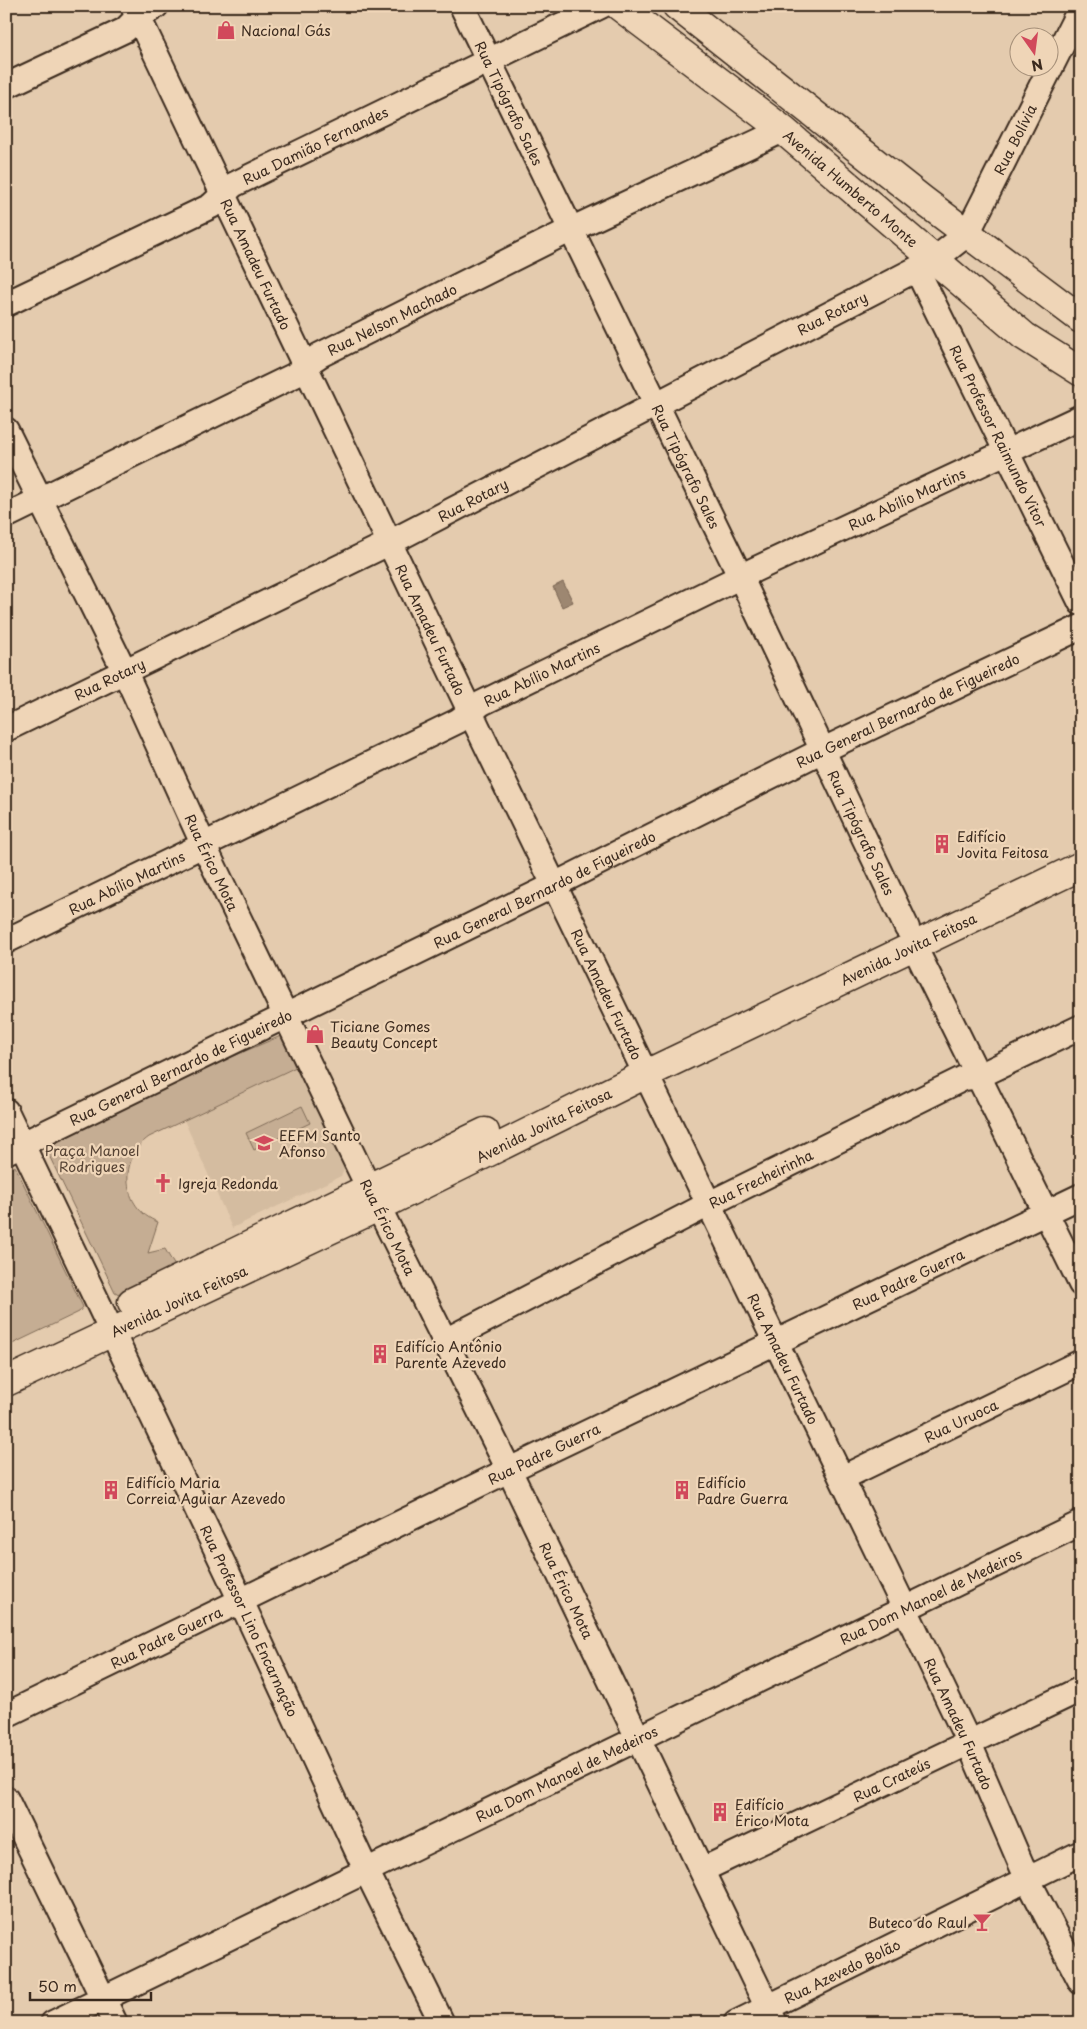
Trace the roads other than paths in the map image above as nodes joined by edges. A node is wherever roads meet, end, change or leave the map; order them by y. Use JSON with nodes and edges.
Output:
{"nodes":[{"id":1,"x":462,"y":6,"type":"edge"},
{"id":2,"x":601,"y":6,"type":"edge"},
{"id":3,"x":619,"y":6,"type":"edge"},
{"id":4,"x":679,"y":7,"type":"edge"},
{"id":5,"x":1081,"y":7,"type":"edge"},
{"id":6,"x":142,"y":10,"type":"edge"},
{"id":7,"x":489,"y":61,"type":"junction"},
{"id":8,"x":6,"y":86,"type":"edge"},
{"id":9,"x":783,"y":130,"type":"junction"},
{"id":10,"x":223,"y":195,"type":"junction"},
{"id":11,"x":570,"y":230,"type":"junction"},
{"id":12,"x":967,"y":234,"type":"junction"},
{"id":13,"x":925,"y":265,"type":"junction"},
{"id":14,"x":6,"y":304,"type":"edge"},
{"id":15,"x":1081,"y":320,"type":"edge"},
{"id":16,"x":304,"y":365,"type":"junction"},
{"id":17,"x":1081,"y":372,"type":"edge"},
{"id":18,"x":656,"y":405,"type":"junction"},
{"id":19,"x":1081,"y":417,"type":"edge"},
{"id":20,"x":6,"y":430,"type":"edge"},
{"id":21,"x":1006,"y":453,"type":"junction"},
{"id":22,"x":40,"y":500,"type":"junction"},
{"id":23,"x":6,"y":516,"type":"edge"},
{"id":24,"x":389,"y":543,"type":"junction"},
{"id":25,"x":740,"y":576,"type":"junction"},
{"id":26,"x":1081,"y":603,"type":"edge"},
{"id":27,"x":1081,"y":627,"type":"edge"},
{"id":28,"x":125,"y":672,"type":"junction"},
{"id":29,"x":470,"y":711,"type":"junction"},
{"id":30,"x":6,"y":729,"type":"edge"},
{"id":31,"x":821,"y":751,"type":"junction"},
{"id":32,"x":204,"y":846,"type":"junction"},
{"id":33,"x":1081,"y":846,"type":"edge"},
{"id":34,"x":1081,"y":866,"type":"edge"},
{"id":35,"x":554,"y":885,"type":"junction"},
{"id":36,"x":910,"y":936,"type":"junction"},
{"id":37,"x":6,"y":941,"type":"edge"},
{"id":38,"x":286,"y":1016,"type":"junction"},
{"id":39,"x":1081,"y":1027,"type":"edge"},
{"id":40,"x":642,"y":1066,"type":"junction"},
{"id":41,"x":979,"y":1076,"type":"junction"},
{"id":42,"x":6,"y":1111,"type":"edge"},
{"id":43,"x":14,"y":1148,"type":"edge"},
{"id":44,"x":1081,"y":1196,"type":"edge"},
{"id":45,"x":374,"y":1197,"type":"junction"},
{"id":46,"x":709,"y":1204,"type":"junction"},
{"id":47,"x":1046,"y":1212,"type":"junction"},
{"id":48,"x":1081,"y":1284,"type":"edge"},
{"id":49,"x":107,"y":1324,"type":"junction"},
{"id":50,"x":445,"y":1341,"type":"junction"},
{"id":51,"x":777,"y":1343,"type":"junction"},
{"id":52,"x":6,"y":1361,"type":"edge"},
{"id":53,"x":1081,"y":1362,"type":"edge"},
{"id":54,"x":6,"y":1382,"type":"edge"},
{"id":55,"x":509,"y":1470,"type":"junction"},
{"id":56,"x":842,"y":1478,"type":"junction"},
{"id":57,"x":1081,"y":1523,"type":"edge"},
{"id":58,"x":241,"y":1601,"type":"junction"},
{"id":59,"x":905,"y":1609,"type":"junction"},
{"id":60,"x":1081,"y":1689,"type":"edge"},
{"id":61,"x":6,"y":1715,"type":"edge"},
{"id":62,"x":639,"y":1738,"type":"junction"},
{"id":63,"x":969,"y":1743,"type":"junction"},
{"id":64,"x":6,"y":1799,"type":"edge"},
{"id":65,"x":1081,"y":1853,"type":"edge"},
{"id":66,"x":366,"y":1870,"type":"junction"},
{"id":67,"x":702,"y":1870,"type":"junction"},
{"id":68,"x":1027,"y":1878,"type":"junction"},
{"id":69,"x":1081,"y":1982,"type":"edge"},
{"id":70,"x":103,"y":1998,"type":"junction"},
{"id":71,"x":771,"y":2015,"type":"edge"},
{"id":72,"x":54,"y":2023,"type":"edge"},
{"id":73,"x":115,"y":2023,"type":"edge"},
{"id":74,"x":442,"y":2023,"type":"edge"},
{"id":75,"x":736,"y":2023,"type":"edge"}],
"edges":[{"from":1,"to":7,"type":"street","name":"Rua Tipógrafo Sales"},
{"from":2,"to":7,"type":"street","name":"Rua Damião Fernandes"},
{"from":3,"to":9,"type":"main road","name":"Avenida Humberto Monte"},
{"from":4,"to":12,"type":"main road"},
{"from":5,"to":12,"type":"street","name":"Rua Bolívia"},
{"from":6,"to":8,"type":"street"},
{"from":6,"to":10,"type":"street","name":"Rua Amadeu Furtado"},
{"from":7,"to":10,"type":"street","name":"Rua Damião Fernandes"},
{"from":7,"to":11,"type":"street","name":"Rua Tipógrafo Sales"},
{"from":9,"to":11,"type":"street","name":"Rua Nelson Machado"},
{"from":9,"to":13,"type":"main road","name":"Avenida Humberto Monte"},
{"from":10,"to":14,"type":"street","name":"Rua Damião Fernandes"},
{"from":10,"to":16,"type":"street","name":"Rua Amadeu Furtado"},
{"from":11,"to":16,"type":"street","name":"Rua Nelson Machado"},
{"from":11,"to":18,"type":"street","name":"Rua Tipógrafo Sales"},
{"from":12,"to":13,"type":"street","name":"Rua Bolívia"},
{"from":12,"to":15,"type":"main road"},
{"from":13,"to":17,"type":"main road","name":"Avenida Humberto Monte"},
{"from":13,"to":18,"type":"street","name":"Rua Rotary"},
{"from":13,"to":21,"type":"street","name":"Rua Professor Raimundo Vitor"},
{"from":16,"to":22,"type":"street","name":"Rua Nelson Machado"},
{"from":16,"to":24,"type":"street","name":"Rua Amadeu Furtado"},
{"from":18,"to":24,"type":"street","name":"Rua Rotary"},
{"from":18,"to":25,"type":"street","name":"Rua Tipógrafo Sales"},
{"from":19,"to":21,"type":"street","name":"Rua Abílio Martins"},
{"from":20,"to":22,"type":"street","name":"Rua Érico Mota"},
{"from":21,"to":25,"type":"street","name":"Rua Abílio Martins"},
{"from":21,"to":26,"type":"street","name":"Rua Professor Raimundo Vitor"},
{"from":22,"to":23,"type":"street","name":"Rua Nelson Machado"},
{"from":22,"to":28,"type":"street","name":"Rua Érico Mota"},
{"from":24,"to":28,"type":"street","name":"Rua Rotary"},
{"from":24,"to":29,"type":"street","name":"Rua Amadeu Furtado"},
{"from":25,"to":29,"type":"street","name":"Rua Abílio Martins"},
{"from":25,"to":31,"type":"street","name":"Rua Tipógrafo Sales"},
{"from":27,"to":31,"type":"street","name":"Rua General Bernardo de Figueiredo"},
{"from":28,"to":30,"type":"street","name":"Rua Rotary"},
{"from":28,"to":32,"type":"street","name":"Rua Érico Mota"},
{"from":29,"to":32,"type":"street","name":"Rua Abílio Martins"},
{"from":29,"to":35,"type":"street","name":"Rua Amadeu Furtado"},
{"from":31,"to":35,"type":"street","name":"Rua General Bernardo de Figueiredo"},
{"from":31,"to":36,"type":"street","name":"Rua Tipógrafo Sales"},
{"from":32,"to":37,"type":"street","name":"Rua Abílio Martins"},
{"from":32,"to":38,"type":"street","name":"Rua Érico Mota"},
{"from":33,"to":36,"type":"main road","name":"Avenida Jovita Feitosa"},
{"from":34,"to":36,"type":"main road","name":"Avenida Jovita Feitosa"},
{"from":35,"to":38,"type":"street","name":"Rua General Bernardo de Figueiredo"},
{"from":35,"to":40,"type":"street","name":"Rua Amadeu Furtado"},
{"from":36,"to":40,"type":"main road","name":"Avenida Jovita Feitosa"},
{"from":36,"to":41,"type":"street","name":"Rua Tipógrafo Sales"},
{"from":38,"to":43,"type":"street","name":"Rua General Bernardo de Figueiredo"},
{"from":38,"to":45,"type":"street","name":"Rua Érico Mota"},
{"from":39,"to":41,"type":"street","name":"Rua Frecheirinha"},
{"from":40,"to":45,"type":"main road","name":"Avenida Jovita Feitosa"},
{"from":40,"to":46,"type":"street","name":"Rua Amadeu Furtado"},
{"from":41,"to":46,"type":"street","name":"Rua Frecheirinha"},
{"from":41,"to":47,"type":"street","name":"Rua Tipógrafo Sales"},
{"from":42,"to":43,"type":"street","name":"Rua Professor Lino Encarnação"},
{"from":43,"to":49,"type":"street","name":"Rua Professor Lino Encarnação"},
{"from":44,"to":47,"type":"street","name":"Rua Padre Guerra"},
{"from":45,"to":49,"type":"main road","name":"Avenida Jovita Feitosa"},
{"from":45,"to":50,"type":"street","name":"Rua Érico Mota"},
{"from":46,"to":50,"type":"street","name":"Rua Frecheirinha"},
{"from":46,"to":51,"type":"street","name":"Rua Amadeu Furtado"},
{"from":47,"to":48,"type":"street","name":"Rua Tipógrafo Sales"},
{"from":47,"to":51,"type":"street","name":"Rua Padre Guerra"},
{"from":49,"to":52,"type":"main road","name":"Avenida Jovita Feitosa"},
{"from":49,"to":54,"type":"main road","name":"Avenida Jovita Feitosa"},
{"from":49,"to":58,"type":"street","name":"Rua Professor Lino Encarnação"},
{"from":50,"to":55,"type":"street","name":"Rua Érico Mota"},
{"from":51,"to":55,"type":"street","name":"Rua Padre Guerra"},
{"from":51,"to":56,"type":"street","name":"Rua Amadeu Furtado"},
{"from":53,"to":56,"type":"street","name":"Rua Uruoca"},
{"from":55,"to":58,"type":"street","name":"Rua Padre Guerra"},
{"from":55,"to":62,"type":"street","name":"Rua Érico Mota"},
{"from":56,"to":59,"type":"street","name":"Rua Amadeu Furtado"},
{"from":57,"to":59,"type":"street","name":"Rua Dom Manoel de Medeiros"},
{"from":58,"to":61,"type":"street","name":"Rua Padre Guerra"},
{"from":58,"to":66,"type":"street","name":"Rua Professor Lino Encarnação"},
{"from":59,"to":62,"type":"street","name":"Rua Dom Manoel de Medeiros"},
{"from":59,"to":63,"type":"street","name":"Rua Amadeu Furtado"},
{"from":60,"to":63,"type":"street","name":"Rua Crateús"},
{"from":62,"to":66,"type":"street","name":"Rua Dom Manoel de Medeiros"},
{"from":62,"to":67,"type":"street","name":"Rua Érico Mota"},
{"from":63,"to":67,"type":"street","name":"Rua Crateús"},
{"from":63,"to":68,"type":"street","name":"Rua Amadeu Furtado"},
{"from":64,"to":70,"type":"street"},
{"from":65,"to":68,"type":"street","name":"Rua Azevedo Bolão"},
{"from":66,"to":70,"type":"street","name":"Rua Dom Manoel de Medeiros"},
{"from":66,"to":74,"type":"street","name":"Rua Professor Lino Encarnação"},
{"from":67,"to":71,"type":"street","name":"Rua Érico Mota"},
{"from":68,"to":69,"type":"street","name":"Rua Amadeu Furtado"},
{"from":68,"to":71,"type":"street","name":"Rua Azevedo Bolão"},
{"from":70,"to":72,"type":"street","name":"Rua Dom Manoel de Medeiros"},
{"from":70,"to":73,"type":"street"},
{"from":71,"to":75,"type":"street","name":"Rua Azevedo Bolão"}]}
